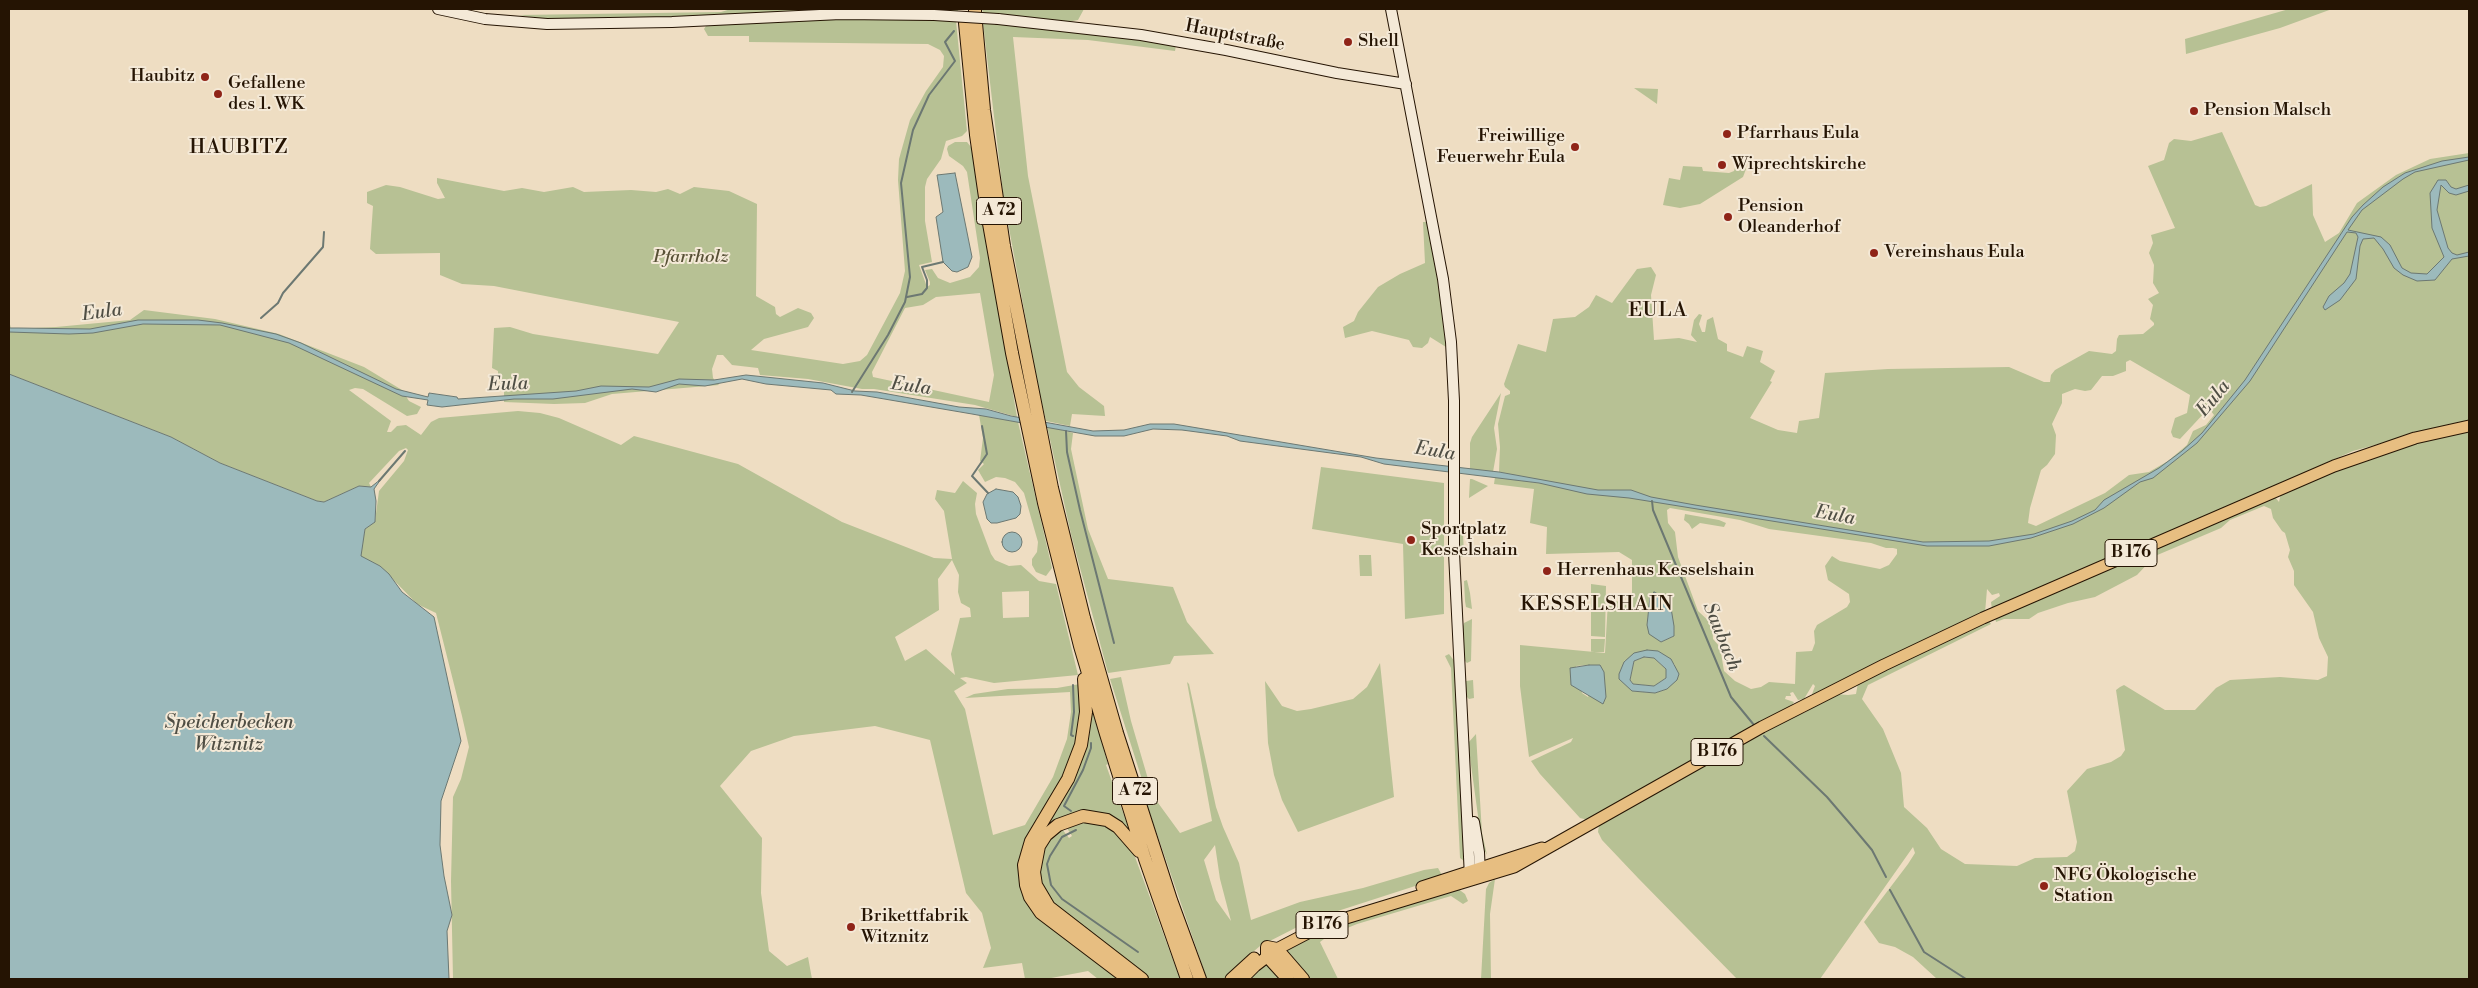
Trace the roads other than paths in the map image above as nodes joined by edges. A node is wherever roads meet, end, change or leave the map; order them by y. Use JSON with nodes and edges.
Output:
{"nodes":[{"id":1,"x":438,"y":9,"type":"edge"},
{"id":2,"x":1391,"y":9,"type":"edge"},
{"id":3,"x":970,"y":15,"type":"edge"},
{"id":4,"x":1406,"y":84,"type":"junction"},
{"id":5,"x":2469,"y":426,"type":"edge"},
{"id":6,"x":1038,"y":448,"type":"junction"},
{"id":7,"x":1091,"y":678,"type":"junction"},
{"id":8,"x":1145,"y":859,"type":"junction"},
{"id":9,"x":1475,"y":874,"type":"junction"},
{"id":10,"x":1270,"y":951,"type":"junction"},
{"id":11,"x":1128,"y":979,"type":"edge"},
{"id":12,"x":1142,"y":979,"type":"edge"},
{"id":13,"x":1187,"y":979,"type":"edge"},
{"id":14,"x":1200,"y":979,"type":"edge"},
{"id":15,"x":1231,"y":979,"type":"edge"},
{"id":16,"x":1242,"y":979,"type":"edge"},
{"id":17,"x":1288,"y":979,"type":"edge"},
{"id":18,"x":1304,"y":979,"type":"edge"}],
"edges":[{"from":1,"to":4,"type":"street","name":"Hauptstraße","bridge":true},
{"from":2,"to":4,"type":"street"},
{"from":3,"to":6,"type":"highway","number":"A 72"},
{"from":4,"to":9,"type":"street"},
{"from":5,"to":9,"type":"main road","number":"B 176"},
{"from":6,"to":7,"type":"highway","number":"A 72"},
{"from":6,"to":7,"type":"highway","number":"A 72"},
{"from":7,"to":8,"type":"highway","number":"A 72"},
{"from":7,"to":11,"type":"highway"},
{"from":7,"to":14,"type":"highway","number":"A 72"},
{"from":8,"to":12,"type":"highway"},
{"from":8,"to":13,"type":"highway","number":"A 72"},
{"from":9,"to":10,"type":"main road","number":"B 176"},
{"from":10,"to":15,"type":"main road"},
{"from":10,"to":16,"type":"main road"},
{"from":10,"to":17,"type":"highway"},
{"from":10,"to":18,"type":"highway"}]}
